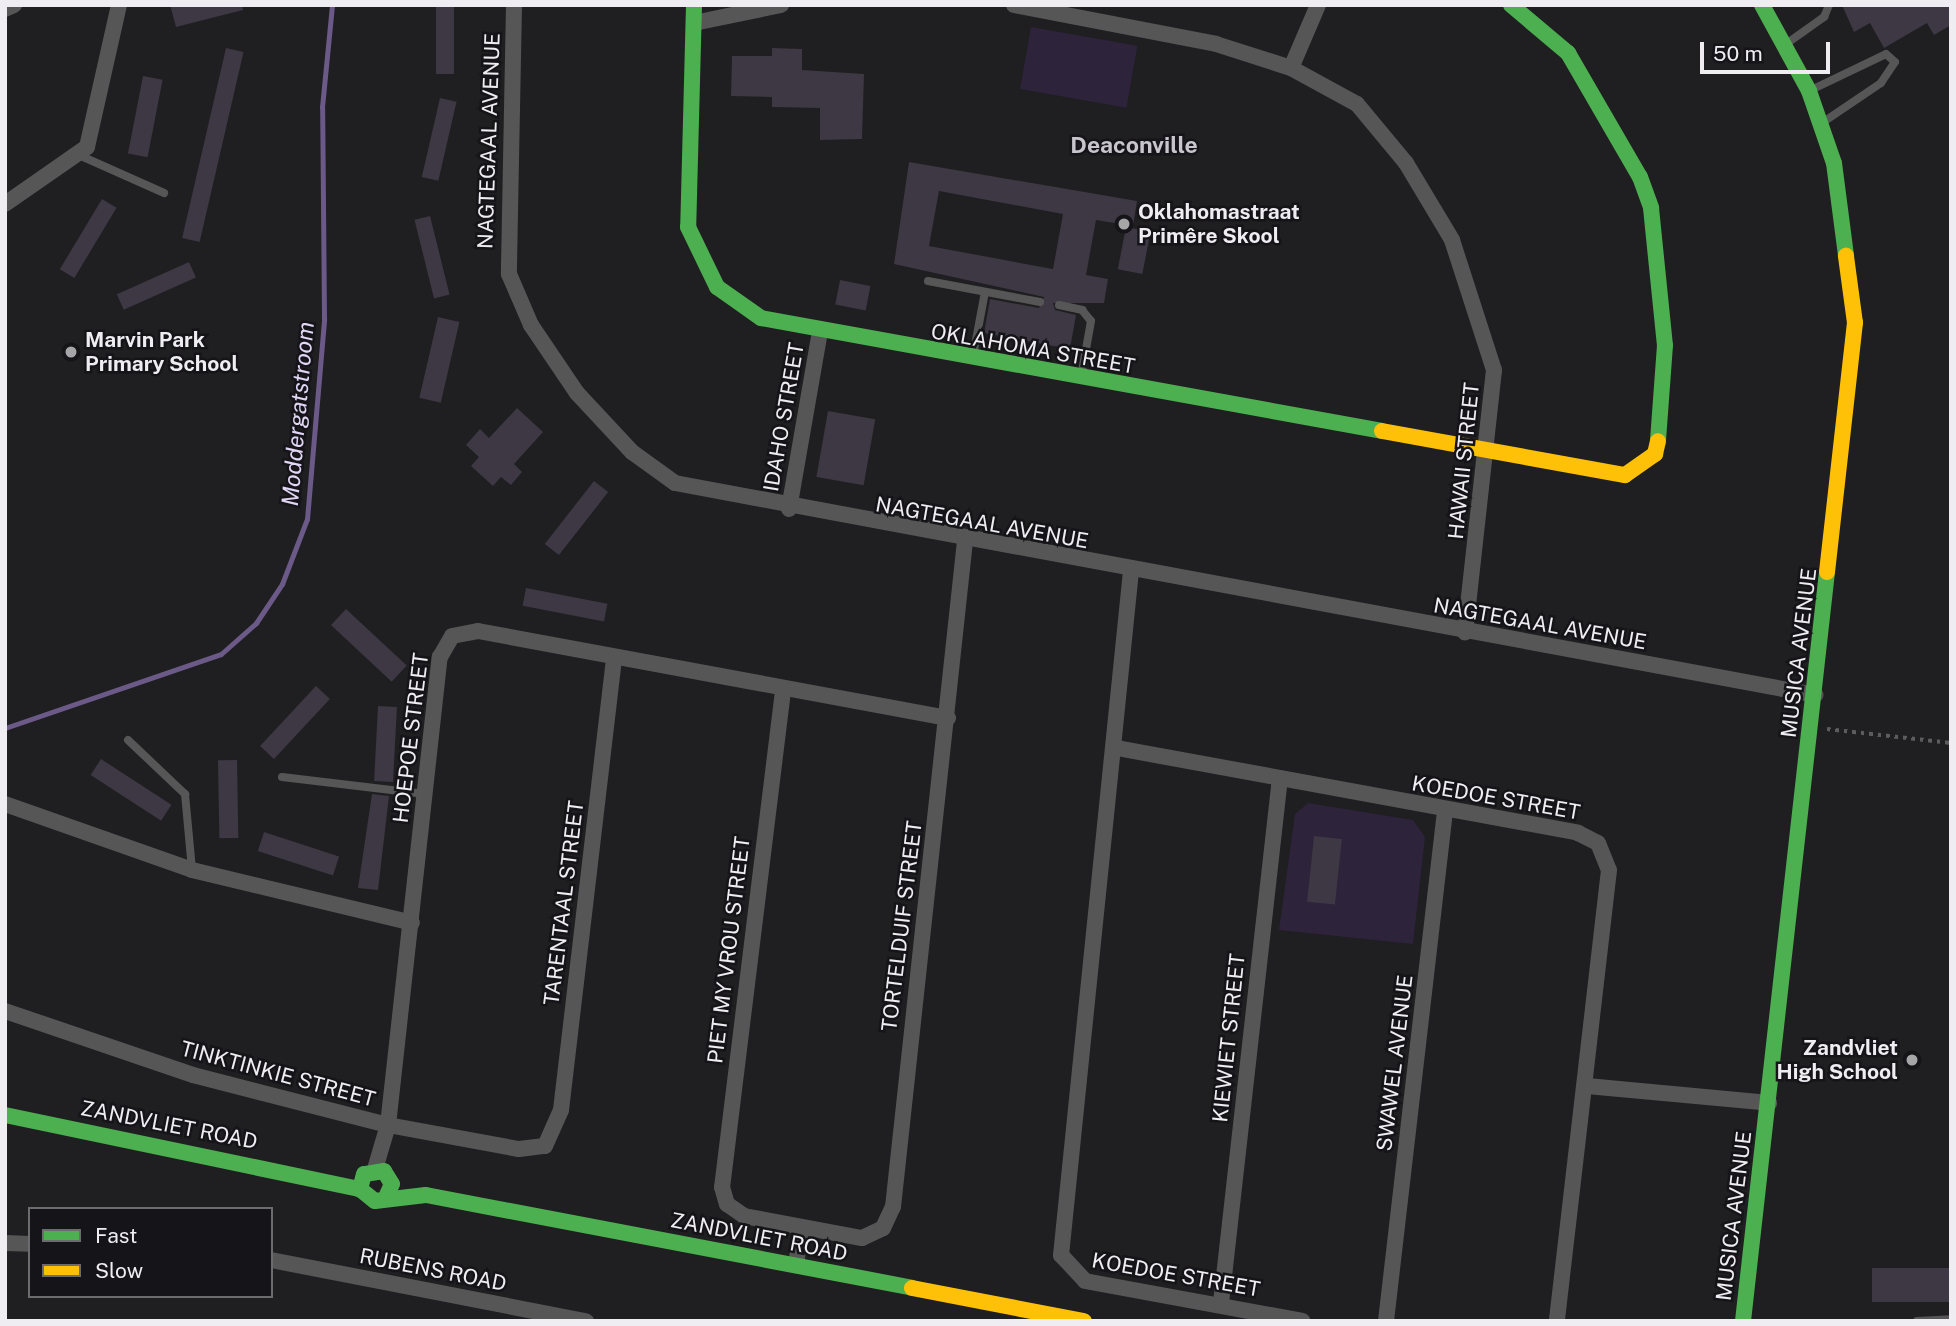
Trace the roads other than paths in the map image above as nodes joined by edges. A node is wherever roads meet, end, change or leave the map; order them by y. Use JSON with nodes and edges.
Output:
{"nodes":[{"id":1,"x":14,"y":5,"type":"edge"},
{"id":2,"x":118,"y":5,"type":"edge"},
{"id":3,"x":514,"y":5,"type":"edge"},
{"id":4,"x":694,"y":5,"type":"edge"},
{"id":5,"x":781,"y":5,"type":"edge"},
{"id":6,"x":1014,"y":5,"type":"edge"},
{"id":7,"x":1318,"y":5,"type":"edge"},
{"id":8,"x":1511,"y":5,"type":"edge"},
{"id":9,"x":1762,"y":5,"type":"edge"},
{"id":10,"x":1829,"y":5,"type":"edge"},
{"id":11,"x":5,"y":9,"type":"edge"},
{"id":12,"x":694,"y":23,"type":"junction"},
{"id":13,"x":1786,"y":44,"type":"junction"},
{"id":14,"x":1291,"y":68,"type":"junction"},
{"id":15,"x":1809,"y":91,"type":"junction"},
{"id":16,"x":1822,"y":123,"type":"junction"},
{"id":17,"x":81,"y":156,"type":"junction"},
{"id":18,"x":164,"y":193,"type":"dead end"},
{"id":19,"x":5,"y":204,"type":"edge"},
{"id":20,"x":928,"y":281,"type":"dead end"},
{"id":21,"x":985,"y":292,"type":"junction"},
{"id":22,"x":1040,"y":302,"type":"dead end"},
{"id":23,"x":1059,"y":305,"type":"dead end"},
{"id":24,"x":820,"y":332,"type":"junction"},
{"id":25,"x":972,"y":359,"type":"junction"},
{"id":26,"x":1081,"y":379,"type":"junction"},
{"id":27,"x":1489,"y":451,"type":"junction"},
{"id":28,"x":789,"y":509,"type":"junction"},
{"id":29,"x":965,"y":541,"type":"junction"},
{"id":30,"x":1131,"y":571,"type":"junction"},
{"id":31,"x":1465,"y":632,"type":"junction"},
{"id":32,"x":614,"y":660,"type":"junction"},
{"id":33,"x":783,"y":691,"type":"junction"},
{"id":34,"x":1815,"y":695,"type":"junction"},
{"id":35,"x":948,"y":718,"type":"junction"},
{"id":36,"x":128,"y":740,"type":"dead end"},
{"id":37,"x":1116,"y":748,"type":"junction"},
{"id":38,"x":282,"y":777,"type":"dead end"},
{"id":39,"x":1280,"y":778,"type":"junction"},
{"id":40,"x":425,"y":794,"type":"junction"},
{"id":41,"x":5,"y":804,"type":"edge"},
{"id":42,"x":1445,"y":811,"type":"junction"},
{"id":43,"x":192,"y":870,"type":"junction"},
{"id":44,"x":411,"y":923,"type":"junction"},
{"id":45,"x":5,"y":1011,"type":"edge"},
{"id":46,"x":1587,"y":1086,"type":"junction"},
{"id":47,"x":1769,"y":1103,"type":"junction"},
{"id":48,"x":5,"y":1115,"type":"edge"},
{"id":49,"x":388,"y":1125,"type":"junction"},
{"id":50,"x":545,"y":1146,"type":"joint"},
{"id":51,"x":377,"y":1180,"type":"junction"},
{"id":52,"x":734,"y":1210,"type":"joint"},
{"id":53,"x":801,"y":1229,"type":"junction"},
{"id":54,"x":5,"y":1243,"type":"edge"},
{"id":55,"x":28,"y":1244,"type":"edge"},
{"id":56,"x":273,"y":1260,"type":"edge"},
{"id":57,"x":796,"y":1265,"type":"junction"},
{"id":58,"x":1221,"y":1303,"type":"junction"},
{"id":59,"x":1951,"y":1319,"type":"edge"},
{"id":60,"x":586,"y":1321,"type":"edge"},
{"id":61,"x":1084,"y":1321,"type":"edge"},
{"id":62,"x":1302,"y":1321,"type":"edge"},
{"id":63,"x":1386,"y":1321,"type":"edge"},
{"id":64,"x":1557,"y":1321,"type":"edge"},
{"id":65,"x":1743,"y":1321,"type":"edge"},
{"id":66,"x":1917,"y":1321,"type":"edge"}],
"edges":[{"from":1,"to":11,"type":"street"},
{"from":2,"to":17,"type":"street"},
{"from":3,"to":28,"type":"street","name":"NAGTEGAAL AVENUE"},
{"from":4,"to":12,"type":"street","name":"OKLAHOMA STREET"},
{"from":5,"to":12,"type":"street"},
{"from":6,"to":14,"type":"street","name":"HAWAII STREET"},
{"from":7,"to":14,"type":"street"},
{"from":8,"to":27,"type":"street","name":"OKLAHOMA STREET"},
{"from":9,"to":13,"type":"street","name":"MUSICA AVENUE"},
{"from":10,"to":13,"type":"lane"},
{"from":12,"to":24,"type":"street","name":"OKLAHOMA STREET"},
{"from":13,"to":15,"type":"street","name":"MUSICA AVENUE"},
{"from":14,"to":27,"type":"street","name":"HAWAII STREET"},
{"from":15,"to":16,"type":"street","name":"MUSICA AVENUE"},
{"from":15,"to":16,"type":"lane"},
{"from":16,"to":34,"type":"street","name":"MUSICA AVENUE"},
{"from":17,"to":18,"type":"lane"},
{"from":17,"to":19,"type":"street"},
{"from":20,"to":21,"type":"lane"},
{"from":21,"to":22,"type":"lane"},
{"from":21,"to":25,"type":"lane"},
{"from":23,"to":26,"type":"lane"},
{"from":24,"to":25,"type":"street","name":"OKLAHOMA STREET"},
{"from":24,"to":28,"type":"street","name":"IDAHO STREET"},
{"from":25,"to":26,"type":"street","name":"OKLAHOMA STREET"},
{"from":26,"to":27,"type":"street","name":"OKLAHOMA STREET"},
{"from":27,"to":31,"type":"street","name":"HAWAII STREET"},
{"from":28,"to":29,"type":"street","name":"NAGTEGAAL AVENUE"},
{"from":29,"to":30,"type":"street","name":"NAGTEGAAL AVENUE"},
{"from":29,"to":35,"type":"street","name":"TORTELDUIF STREET"},
{"from":30,"to":31,"type":"street","name":"NAGTEGAAL AVENUE"},
{"from":30,"to":37,"type":"street","name":"KOEDOE STREET"},
{"from":31,"to":34,"type":"street","name":"NAGTEGAAL AVENUE"},
{"from":32,"to":33,"type":"street","name":"HOEPOE STREET"},
{"from":32,"to":40,"type":"street","name":"HOEPOE STREET"},
{"from":32,"to":50,"type":"street","name":"TARENTAAL STREET"},
{"from":33,"to":35,"type":"street","name":"HOEPOE STREET"},
{"from":33,"to":52,"type":"street","name":"PIET MY VROU STREET"},
{"from":34,"to":47,"type":"street","name":"MUSICA AVENUE"},
{"from":35,"to":53,"type":"street","name":"TORTELDUIF STREET"},
{"from":36,"to":43,"type":"lane"},
{"from":37,"to":39,"type":"street","name":"KOEDOE STREET"},
{"from":37,"to":58,"type":"street","name":"KOEDOE STREET"},
{"from":38,"to":40,"type":"lane"},
{"from":39,"to":42,"type":"street","name":"KOEDOE STREET"},
{"from":39,"to":58,"type":"street","name":"KIEWIET STREET"},
{"from":40,"to":44,"type":"street","name":"HOEPOE STREET"},
{"from":41,"to":43,"type":"street"},
{"from":42,"to":46,"type":"street","name":"KOEDOE STREET"},
{"from":42,"to":63,"type":"street","name":"SWAWEL AVENUE"},
{"from":43,"to":44,"type":"street"},
{"from":44,"to":49,"type":"street","name":"HOEPOE STREET"},
{"from":45,"to":49,"type":"street","name":"TINKTINKIE STREET"},
{"from":46,"to":47,"type":"street"},
{"from":46,"to":64,"type":"street","name":"KOEDOE STREET"},
{"from":47,"to":65,"type":"street","name":"MUSICA AVENUE"},
{"from":48,"to":51,"type":"street","name":"ZANDVLIET ROAD"},
{"from":49,"to":50,"type":"street","name":"TINKTINKIE STREET"},
{"from":49,"to":51,"type":"street","name":"HOEPOE STREET"},
{"from":51,"to":57,"type":"street","name":"ZANDVLIET ROAD"},
{"from":52,"to":53,"type":"street","name":"TORTELDUIF STREET"},
{"from":53,"to":57,"type":"street"},
{"from":54,"to":55,"type":"street"},
{"from":56,"to":60,"type":"street","name":"RUBENS ROAD"},
{"from":57,"to":61,"type":"street","name":"ZANDVLIET ROAD"},
{"from":58,"to":62,"type":"street","name":"KOEDOE STREET"},
{"from":59,"to":66,"type":"lane"}]}
